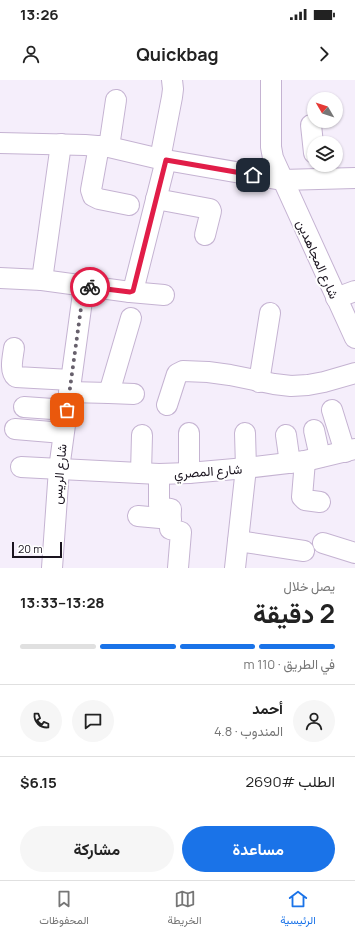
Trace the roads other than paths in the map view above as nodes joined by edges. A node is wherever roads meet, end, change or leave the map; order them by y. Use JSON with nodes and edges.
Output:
{"nodes":[{"id":1,"x":172,"y":80,"type":"edge"},
{"id":2,"x":271,"y":80,"type":"edge"},
{"id":3,"x":116,"y":100,"type":"dead end"},
{"id":4,"x":0,"y":143,"type":"edge"},
{"id":5,"x":62,"y":144,"type":"junction"},
{"id":6,"x":104,"y":147,"type":"junction"},
{"id":7,"x":163,"y":159,"type":"junction"},
{"id":8,"x":316,"y":172,"type":"edge"},
{"id":9,"x":355,"y":178,"type":"edge"},
{"id":10,"x":282,"y":180,"type":"junction"},
{"id":11,"x":156,"y":199,"type":"junction"},
{"id":12,"x":129,"y":205,"type":"dead end"},
{"id":13,"x":205,"y":235,"type":"dead end"},
{"id":14,"x":0,"y":278,"type":"edge"},
{"id":15,"x":42,"y":280,"type":"junction"},
{"id":16,"x":84,"y":286,"type":"junction"},
{"id":17,"x":355,"y":291,"type":"edge"},
{"id":18,"x":130,"y":292,"type":"junction"},
{"id":19,"x":164,"y":295,"type":"dead end"},
{"id":20,"x":336,"y":298,"type":"junction"},
{"id":21,"x":270,"y":313,"type":"dead end"},
{"id":22,"x":131,"y":318,"type":"dead end"},
{"id":23,"x":355,"y":338,"type":"edge"},
{"id":24,"x":14,"y":348,"type":"dead end"},
{"id":25,"x":355,"y":373,"type":"edge"},
{"id":26,"x":259,"y":382,"type":"junction"},
{"id":27,"x":109,"y":393,"type":"junction"},
{"id":28,"x":69,"y":394,"type":"junction"},
{"id":29,"x":134,"y":394,"type":"dead end"},
{"id":30,"x":168,"y":405,"type":"dead end"},
{"id":31,"x":24,"y":407,"type":"dead end"},
{"id":32,"x":332,"y":410,"type":"dead end"},
{"id":33,"x":15,"y":430,"type":"dead end"},
{"id":34,"x":314,"y":430,"type":"dead end"},
{"id":35,"x":63,"y":433,"type":"junction"},
{"id":36,"x":189,"y":433,"type":"dead end"},
{"id":37,"x":245,"y":433,"type":"dead end"},
{"id":38,"x":142,"y":435,"type":"dead end"},
{"id":39,"x":286,"y":435,"type":"dead end"},
{"id":40,"x":350,"y":450,"type":"edge"},
{"id":41,"x":305,"y":460,"type":"junction"},
{"id":42,"x":21,"y":468,"type":"dead end"},
{"id":43,"x":246,"y":468,"type":"junction"},
{"id":44,"x":59,"y":469,"type":"junction"},
{"id":45,"x":189,"y":473,"type":"junction"},
{"id":46,"x":150,"y":474,"type":"junction"},
{"id":47,"x":320,"y":502,"type":"dead end"},
{"id":48,"x":138,"y":516,"type":"dead end"},
{"id":49,"x":170,"y":519,"type":"junction"},
{"id":50,"x":238,"y":541,"type":"junction"},
{"id":51,"x":323,"y":543,"type":"dead end"},
{"id":52,"x":304,"y":551,"type":"dead end"},
{"id":53,"x":355,"y":553,"type":"edge"},
{"id":54,"x":52,"y":568,"type":"edge"},
{"id":55,"x":178,"y":568,"type":"edge"},
{"id":56,"x":235,"y":568,"type":"edge"}],
"edges":[{"from":1,"to":7,"type":"street"},
{"from":2,"to":10,"type":"street","name":"شارع المجاهدين"},
{"from":3,"to":6,"type":"street"},
{"from":4,"to":5,"type":"street"},
{"from":5,"to":6,"type":"street"},
{"from":5,"to":15,"type":"street"},
{"from":6,"to":7,"type":"street"},
{"from":6,"to":12,"type":"street"},
{"from":7,"to":10,"type":"street"},
{"from":7,"to":11,"type":"street"},
{"from":8,"to":9,"type":"street"},
{"from":8,"to":10,"type":"street"},
{"from":10,"to":20,"type":"street","name":"شارع المجاهدين"},
{"from":11,"to":13,"type":"street"},
{"from":11,"to":18,"type":"street"},
{"from":14,"to":15,"type":"street"},
{"from":15,"to":16,"type":"street"},
{"from":16,"to":18,"type":"street"},
{"from":16,"to":28,"type":"street","name":"شارع الريس"},
{"from":17,"to":20,"type":"street"},
{"from":18,"to":19,"type":"street"},
{"from":20,"to":23,"type":"street","name":"شارع المجاهدين"},
{"from":21,"to":26,"type":"street"},
{"from":22,"to":27,"type":"street"},
{"from":24,"to":28,"type":"street"},
{"from":25,"to":26,"type":"street"},
{"from":26,"to":30,"type":"street"},
{"from":27,"to":28,"type":"street"},
{"from":27,"to":29,"type":"street"},
{"from":28,"to":31,"type":"street"},
{"from":28,"to":35,"type":"street","name":"شارع الريس"},
{"from":32,"to":40,"type":"street"},
{"from":33,"to":35,"type":"street"},
{"from":34,"to":41,"type":"street"},
{"from":35,"to":44,"type":"street","name":"شارع الريس"},
{"from":36,"to":45,"type":"street"},
{"from":37,"to":43,"type":"street"},
{"from":38,"to":46,"type":"street"},
{"from":39,"to":41,"type":"street"},
{"from":40,"to":41,"type":"street","name":"شارع المصري"},
{"from":41,"to":43,"type":"street","name":"شارع المصري"},
{"from":41,"to":47,"type":"street"},
{"from":42,"to":44,"type":"street","name":"شارع المصري"},
{"from":43,"to":45,"type":"street","name":"شارع المصري"},
{"from":43,"to":50,"type":"street"},
{"from":44,"to":46,"type":"street","name":"شارع المصري"},
{"from":44,"to":54,"type":"street","name":"شارع الريس"},
{"from":45,"to":46,"type":"street","name":"شارع المصري"},
{"from":46,"to":49,"type":"street"},
{"from":48,"to":49,"type":"street"},
{"from":49,"to":55,"type":"street"},
{"from":50,"to":52,"type":"street"},
{"from":50,"to":56,"type":"street"},
{"from":51,"to":53,"type":"street"}]}
